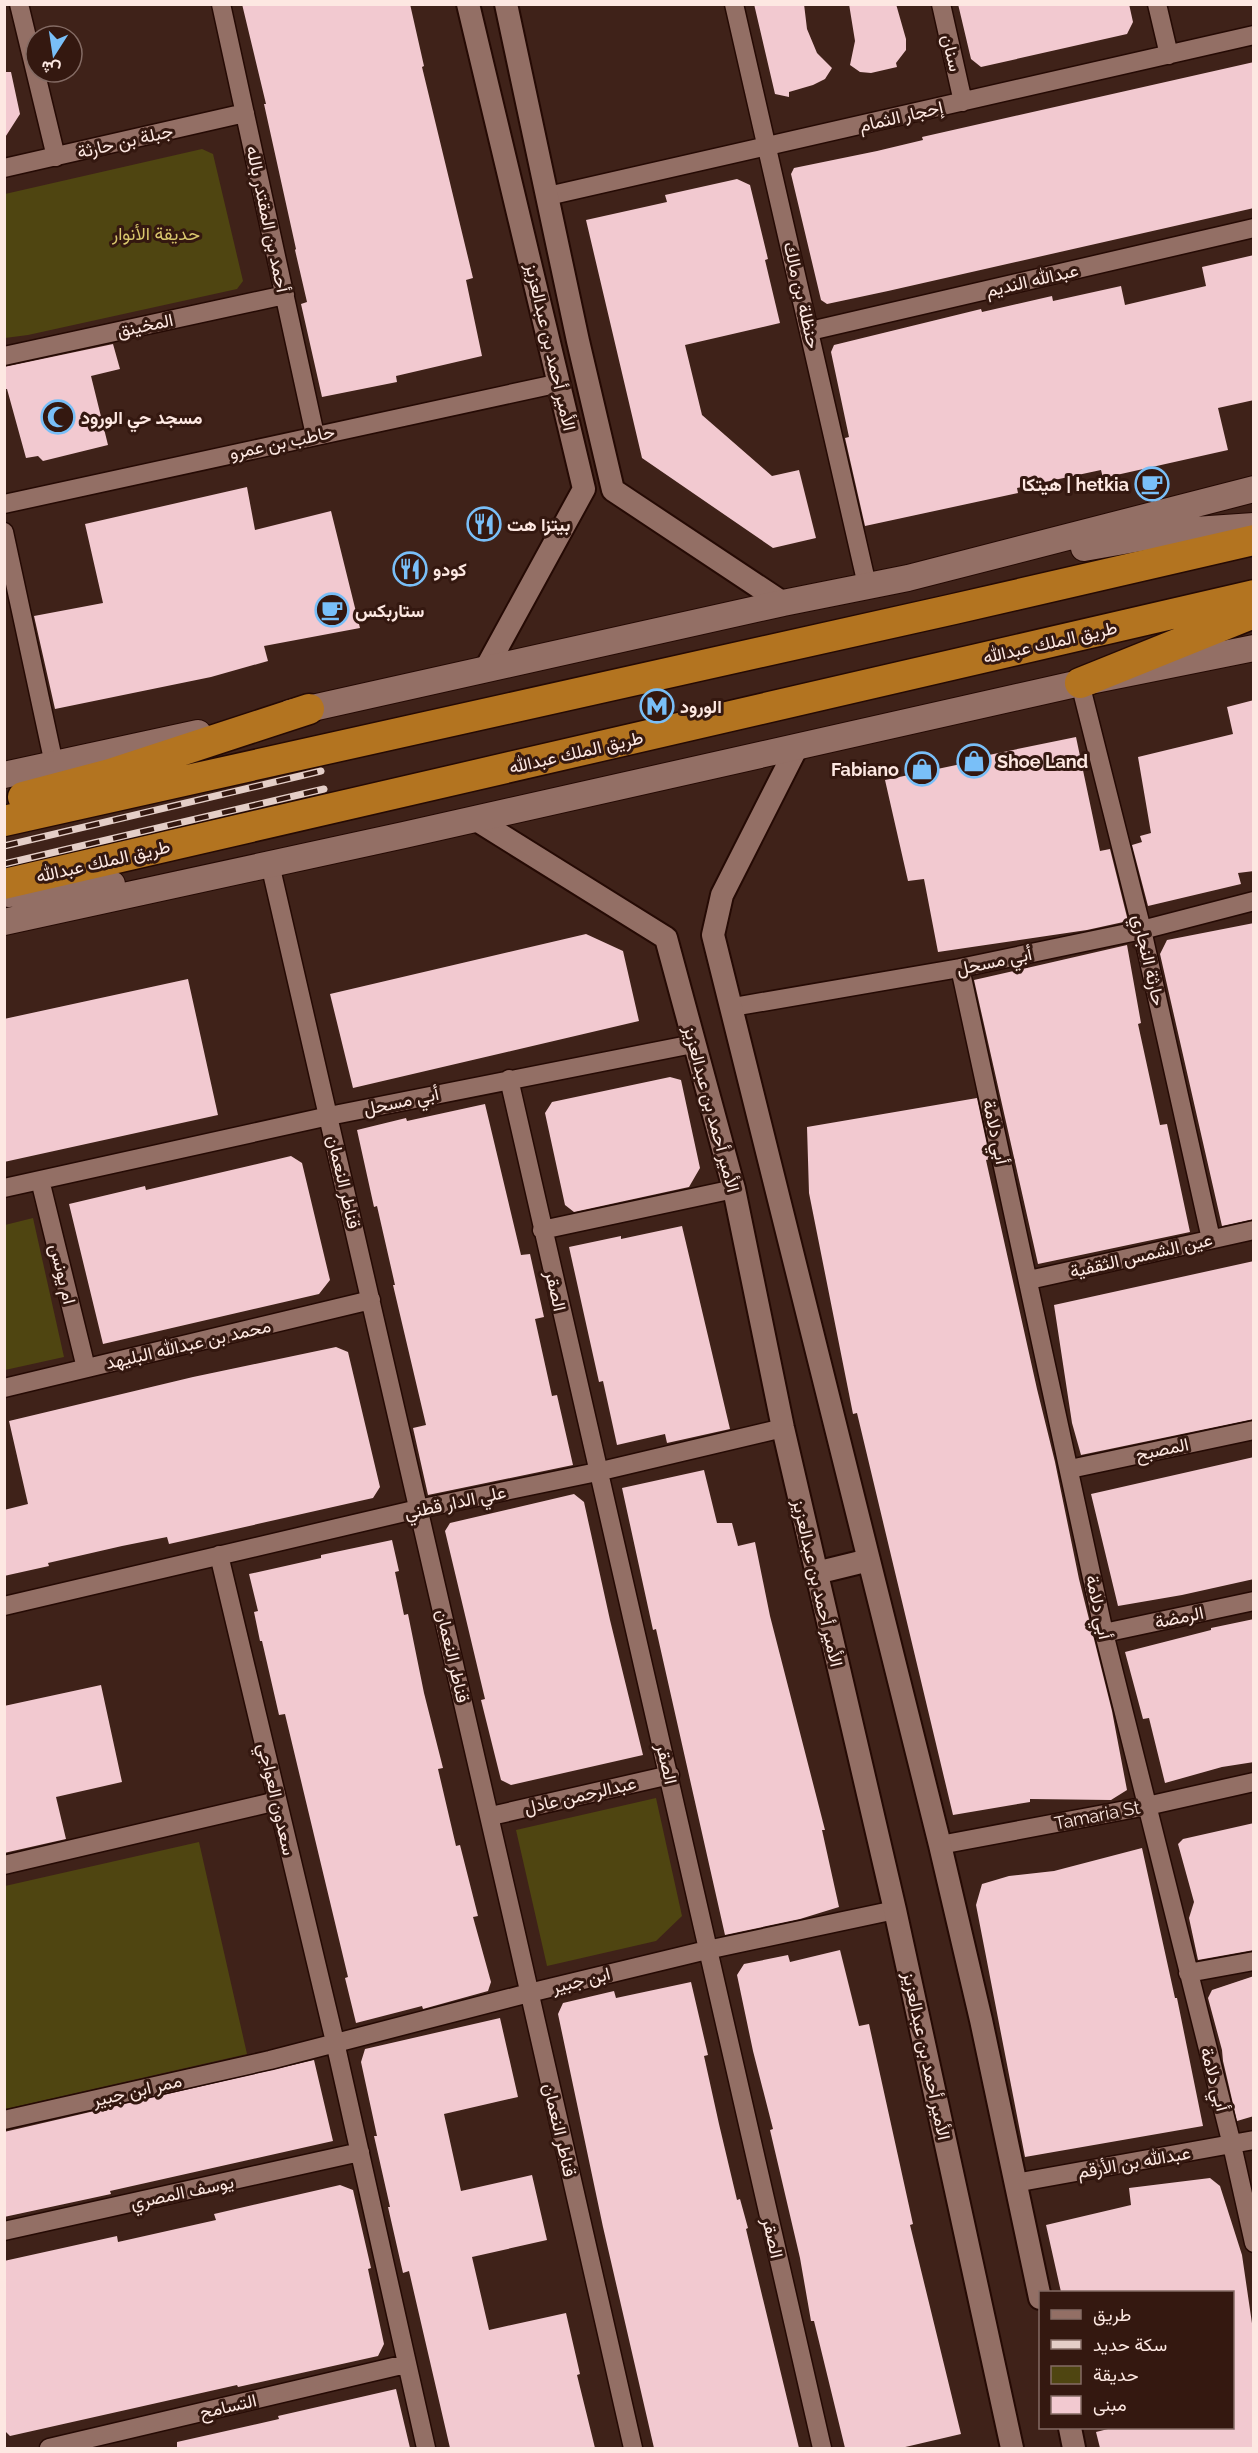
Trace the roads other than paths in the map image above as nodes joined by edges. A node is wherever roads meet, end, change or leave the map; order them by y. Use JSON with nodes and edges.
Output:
{"nodes":[{"id":1,"x":19,"y":4,"type":"edge"},
{"id":2,"x":221,"y":4,"type":"edge"},
{"id":3,"x":468,"y":4,"type":"edge"},
{"id":4,"x":506,"y":4,"type":"edge"},
{"id":5,"x":734,"y":4,"type":"edge"},
{"id":6,"x":941,"y":4,"type":"edge"},
{"id":7,"x":1157,"y":4,"type":"edge"},
{"id":8,"x":1254,"y":35,"type":"edge"},
{"id":9,"x":1169,"y":55,"type":"junction"},
{"id":10,"x":963,"y":102,"type":"junction"},
{"id":11,"x":245,"y":113,"type":"junction"},
{"id":12,"x":767,"y":146,"type":"junction"},
{"id":13,"x":56,"y":157,"type":"junction"},
{"id":14,"x":4,"y":168,"type":"edge"},
{"id":15,"x":548,"y":196,"type":"junction"},
{"id":16,"x":1254,"y":228,"type":"edge"},
{"id":17,"x":285,"y":295,"type":"junction"},
{"id":18,"x":810,"y":331,"type":"junction"},
{"id":19,"x":4,"y":356,"type":"edge"},
{"id":20,"x":560,"y":383,"type":"junction"},
{"id":21,"x":315,"y":435,"type":"junction"},
{"id":22,"x":1254,"y":489,"type":"edge"},
{"id":23,"x":4,"y":504,"type":"edge"},
{"id":24,"x":1254,"y":526,"type":"edge"},
{"id":25,"x":4,"y":532,"type":"edge"},
{"id":26,"x":1254,"y":540,"type":"edge"},
{"id":27,"x":908,"y":578,"type":"junction"},
{"id":28,"x":867,"y":585,"type":"junction"},
{"id":29,"x":1254,"y":595,"type":"edge"},
{"id":30,"x":783,"y":603,"type":"junction"},
{"id":31,"x":1254,"y":613,"type":"edge"},
{"id":32,"x":1254,"y":648,"type":"edge"},
{"id":33,"x":485,"y":670,"type":"junction"},
{"id":34,"x":1080,"y":683,"type":"junction"},
{"id":35,"x":309,"y":709,"type":"junction"},
{"id":36,"x":797,"y":747,"type":"junction"},
{"id":37,"x":54,"y":764,"type":"junction"},
{"id":38,"x":4,"y":775,"type":"edge"},
{"id":39,"x":4,"y":802,"type":"edge"},
{"id":40,"x":475,"y":819,"type":"junction"},
{"id":41,"x":4,"y":821,"type":"edge"},
{"id":42,"x":270,"y":864,"type":"junction"},
{"id":43,"x":216,"y":875,"type":"junction"},
{"id":44,"x":4,"y":884,"type":"edge"},
{"id":45,"x":4,"y":894,"type":"edge"},
{"id":46,"x":1254,"y":901,"type":"edge"},
{"id":47,"x":4,"y":922,"type":"edge"},
{"id":48,"x":1142,"y":930,"type":"junction"},
{"id":49,"x":960,"y":968,"type":"junction"},
{"id":50,"x":733,"y":1007,"type":"junction"},
{"id":51,"x":693,"y":1044,"type":"junction"},
{"id":52,"x":509,"y":1079,"type":"junction"},
{"id":53,"x":328,"y":1116,"type":"junction"},
{"id":54,"x":40,"y":1180,"type":"junction"},
{"id":55,"x":4,"y":1188,"type":"edge"},
{"id":56,"x":734,"y":1189,"type":"junction"},
{"id":57,"x":542,"y":1230,"type":"junction"},
{"id":58,"x":1254,"y":1230,"type":"edge"},
{"id":59,"x":1211,"y":1239,"type":"junction"},
{"id":60,"x":1029,"y":1280,"type":"junction"},
{"id":61,"x":371,"y":1300,"type":"junction"},
{"id":62,"x":86,"y":1368,"type":"junction"},
{"id":63,"x":4,"y":1388,"type":"edge"},
{"id":64,"x":783,"y":1428,"type":"junction"},
{"id":65,"x":1254,"y":1430,"type":"edge"},
{"id":66,"x":1070,"y":1469,"type":"junction"},
{"id":67,"x":597,"y":1472,"type":"junction"},
{"id":68,"x":418,"y":1509,"type":"junction"},
{"id":69,"x":219,"y":1555,"type":"junction"},
{"id":70,"x":869,"y":1560,"type":"junction"},
{"id":71,"x":816,"y":1572,"type":"junction"},
{"id":72,"x":1254,"y":1601,"type":"edge"},
{"id":73,"x":4,"y":1606,"type":"edge"},
{"id":74,"x":1104,"y":1633,"type":"junction"},
{"id":75,"x":670,"y":1775,"type":"junction"},
{"id":76,"x":1254,"y":1782,"type":"edge"},
{"id":77,"x":277,"y":1802,"type":"junction"},
{"id":78,"x":1147,"y":1806,"type":"junction"},
{"id":79,"x":491,"y":1816,"type":"junction"},
{"id":80,"x":940,"y":1845,"type":"junction"},
{"id":81,"x":4,"y":1865,"type":"edge"},
{"id":82,"x":895,"y":1910,"type":"junction"},
{"id":83,"x":707,"y":1950,"type":"junction"},
{"id":84,"x":1254,"y":1961,"type":"edge"},
{"id":85,"x":1188,"y":1973,"type":"junction"},
{"id":86,"x":529,"y":1993,"type":"junction"},
{"id":87,"x":335,"y":2042,"type":"junction"},
{"id":88,"x":270,"y":2060,"type":"joint"},
{"id":89,"x":4,"y":2120,"type":"edge"},
{"id":90,"x":1254,"y":2140,"type":"edge"},
{"id":91,"x":1232,"y":2145,"type":"junction"},
{"id":92,"x":360,"y":2152,"type":"junction"},
{"id":93,"x":1015,"y":2183,"type":"junction"},
{"id":94,"x":4,"y":2231,"type":"edge"},
{"id":95,"x":1254,"y":2243,"type":"edge"},
{"id":96,"x":1039,"y":2291,"type":"edge"},
{"id":97,"x":406,"y":2364,"type":"junction"},
{"id":98,"x":1070,"y":2429,"type":"edge"},
{"id":99,"x":49,"y":2448,"type":"edge"},
{"id":100,"x":426,"y":2448,"type":"edge"},
{"id":101,"x":633,"y":2448,"type":"edge"},
{"id":102,"x":822,"y":2448,"type":"edge"},
{"id":103,"x":1012,"y":2448,"type":"edge"},
{"id":104,"x":1074,"y":2448,"type":"edge"}],
"edges":[{"from":1,"to":13,"type":"street"},
{"from":2,"to":11,"type":"street","name":"أحمد بن المقتدر بالله"},
{"from":3,"to":20,"type":"street","name":"الأمير أحمد بن عبدالعزيز"},
{"from":4,"to":15,"type":"street","name":"الأمير أحمد بن عبدالعزيز"},
{"from":5,"to":12,"type":"street","name":"حنظلة بن مالك"},
{"from":6,"to":10,"type":"street","name":"سنان"},
{"from":7,"to":9,"type":"street"},
{"from":8,"to":9,"type":"street","name":"إحجار الثمام"},
{"from":9,"to":10,"type":"street","name":"إحجار الثمام"},
{"from":10,"to":12,"type":"street","name":"إحجار الثمام"},
{"from":11,"to":13,"type":"street","name":"جبلة بن حارثة"},
{"from":11,"to":17,"type":"street","name":"أحمد بن المقتدر بالله"},
{"from":12,"to":15,"type":"street","name":"إحجار الثمام"},
{"from":12,"to":18,"type":"street","name":"حنظلة بن مالك"},
{"from":13,"to":14,"type":"street","name":"جبلة بن حارثة"},
{"from":15,"to":30,"type":"street","name":"الأمير أحمد بن عبدالعزيز"},
{"from":16,"to":18,"type":"street","name":"عبدالله النديم"},
{"from":17,"to":19,"type":"street","name":"المخينق"},
{"from":17,"to":21,"type":"street","name":"أحمد بن المقتدر بالله"},
{"from":18,"to":28,"type":"street","name":"حنظلة بن مالك"},
{"from":20,"to":21,"type":"street","name":"حاطب بن عمرو"},
{"from":20,"to":33,"type":"street","name":"الأمير أحمد بن عبدالعزيز"},
{"from":21,"to":23,"type":"street","name":"حاطب بن عمرو"},
{"from":22,"to":27,"type":"main road"},
{"from":24,"to":27,"type":"main road"},
{"from":25,"to":37,"type":"street"},
{"from":26,"to":41,"type":"highway"},
{"from":27,"to":28,"type":"main road"},
{"from":28,"to":30,"type":"main road"},
{"from":29,"to":44,"type":"highway","name":"طريق الملك عبدالله"},
{"from":30,"to":33,"type":"main road"},
{"from":31,"to":34,"type":"highway"},
{"from":32,"to":34,"type":"main road"},
{"from":33,"to":35,"type":"main road"},
{"from":34,"to":36,"type":"main road"},
{"from":34,"to":48,"type":"street","name":"حارثة النجاري"},
{"from":35,"to":37,"type":"main road"},
{"from":35,"to":39,"type":"highway"},
{"from":36,"to":40,"type":"main road"},
{"from":36,"to":50,"type":"street"},
{"from":37,"to":38,"type":"main road"},
{"from":40,"to":42,"type":"main road"},
{"from":40,"to":51,"type":"street","name":"الأمير أحمد بن عبدالعزيز"},
{"from":42,"to":43,"type":"main road"},
{"from":42,"to":53,"type":"street","name":"قناطر النعمان"},
{"from":43,"to":45,"type":"main road"},
{"from":43,"to":47,"type":"main road"},
{"from":46,"to":48,"type":"street","name":"أبي مسحل"},
{"from":48,"to":49,"type":"street","name":"أبي مسحل"},
{"from":48,"to":59,"type":"street","name":"حارثة النجاري"},
{"from":49,"to":50,"type":"street","name":"أبي مسحل"},
{"from":49,"to":60,"type":"street","name":"أبي دلامة"},
{"from":50,"to":70,"type":"street"},
{"from":51,"to":52,"type":"street","name":"أبي مسحل"},
{"from":51,"to":56,"type":"street","name":"الأمير أحمد بن عبدالعزيز"},
{"from":52,"to":53,"type":"street","name":"أبي مسحل"},
{"from":52,"to":57,"type":"street","name":"الصقر"},
{"from":53,"to":54,"type":"street","name":"أبي مسحل"},
{"from":53,"to":61,"type":"street","name":"قناطر النعمان"},
{"from":54,"to":55,"type":"street","name":"أبي مسحل"},
{"from":54,"to":62,"type":"street","name":"ام يونس"},
{"from":56,"to":57,"type":"street"},
{"from":56,"to":64,"type":"street","name":"الأمير أحمد بن عبدالعزيز"},
{"from":57,"to":67,"type":"street","name":"الصقر"},
{"from":58,"to":59,"type":"street","name":"عين الشمس الثقفية"},
{"from":59,"to":60,"type":"street","name":"عين الشمس الثقفية"},
{"from":60,"to":66,"type":"street","name":"أبي دلامة"},
{"from":61,"to":62,"type":"street","name":"محمد بن عبدالله البليهد"},
{"from":61,"to":68,"type":"street","name":"قناطر النعمان"},
{"from":62,"to":63,"type":"street","name":"محمد بن عبدالله البليهد"},
{"from":64,"to":67,"type":"street","name":"علي الدار قطني"},
{"from":64,"to":71,"type":"street","name":"الأمير أحمد بن عبدالعزيز"},
{"from":65,"to":66,"type":"street","name":"المصبح"},
{"from":66,"to":74,"type":"street","name":"أبي دلامة"},
{"from":67,"to":68,"type":"street","name":"علي الدار قطني"},
{"from":67,"to":75,"type":"street","name":"الصقر"},
{"from":68,"to":69,"type":"street","name":"علي الدار قطني"},
{"from":68,"to":79,"type":"street","name":"قناطر النعمان"},
{"from":69,"to":73,"type":"street","name":"علي الدار قطني"},
{"from":69,"to":77,"type":"street","name":"سعدون العواجي"},
{"from":70,"to":71,"type":"street"},
{"from":70,"to":80,"type":"street"},
{"from":71,"to":82,"type":"street","name":"الأمير أحمد بن عبدالعزيز"},
{"from":72,"to":74,"type":"street","name":"الرمضة"},
{"from":74,"to":78,"type":"street","name":"أبي دلامة"},
{"from":75,"to":79,"type":"street","name":"عبدالرحمن عادل"},
{"from":75,"to":83,"type":"street","name":"الصقر"},
{"from":76,"to":78,"type":"street","name":"Tamaria St"},
{"from":77,"to":81,"type":"street"},
{"from":77,"to":87,"type":"street","name":"سعدون العواجي"},
{"from":78,"to":80,"type":"street","name":"Tamaria St"},
{"from":78,"to":85,"type":"street","name":"أبي دلامة"},
{"from":79,"to":86,"type":"street","name":"قناطر النعمان"},
{"from":80,"to":93,"type":"street"},
{"from":82,"to":83,"type":"street","name":"ابن جبير"},
{"from":82,"to":103,"type":"street","name":"الأمير أحمد بن عبدالعزيز"},
{"from":83,"to":86,"type":"street","name":"ابن جبير"},
{"from":83,"to":102,"type":"street","name":"الصقر"},
{"from":84,"to":85,"type":"street"},
{"from":85,"to":91,"type":"street","name":"أبي دلامة"},
{"from":86,"to":87,"type":"street","name":"ابن جبير"},
{"from":86,"to":101,"type":"street","name":"قناطر النعمان"},
{"from":87,"to":88,"type":"street","name":"ابن جبير"},
{"from":87,"to":92,"type":"street","name":"سعدون العواجي"},
{"from":88,"to":89,"type":"street","name":"ممر ابن جبير"},
{"from":90,"to":91,"type":"street","name":"عبدالله بن الأرقم"},
{"from":91,"to":93,"type":"street","name":"عبدالله بن الأرقم"},
{"from":91,"to":95,"type":"street","name":"أبي دلامة"},
{"from":92,"to":94,"type":"street","name":"يوسف المصري"},
{"from":92,"to":97,"type":"street","name":"سعدون العواجي"},
{"from":93,"to":96,"type":"street"},
{"from":97,"to":99,"type":"street","name":"التسامح"},
{"from":97,"to":100,"type":"street","name":"سعدون العواجي"},
{"from":98,"to":104,"type":"street"}]}
